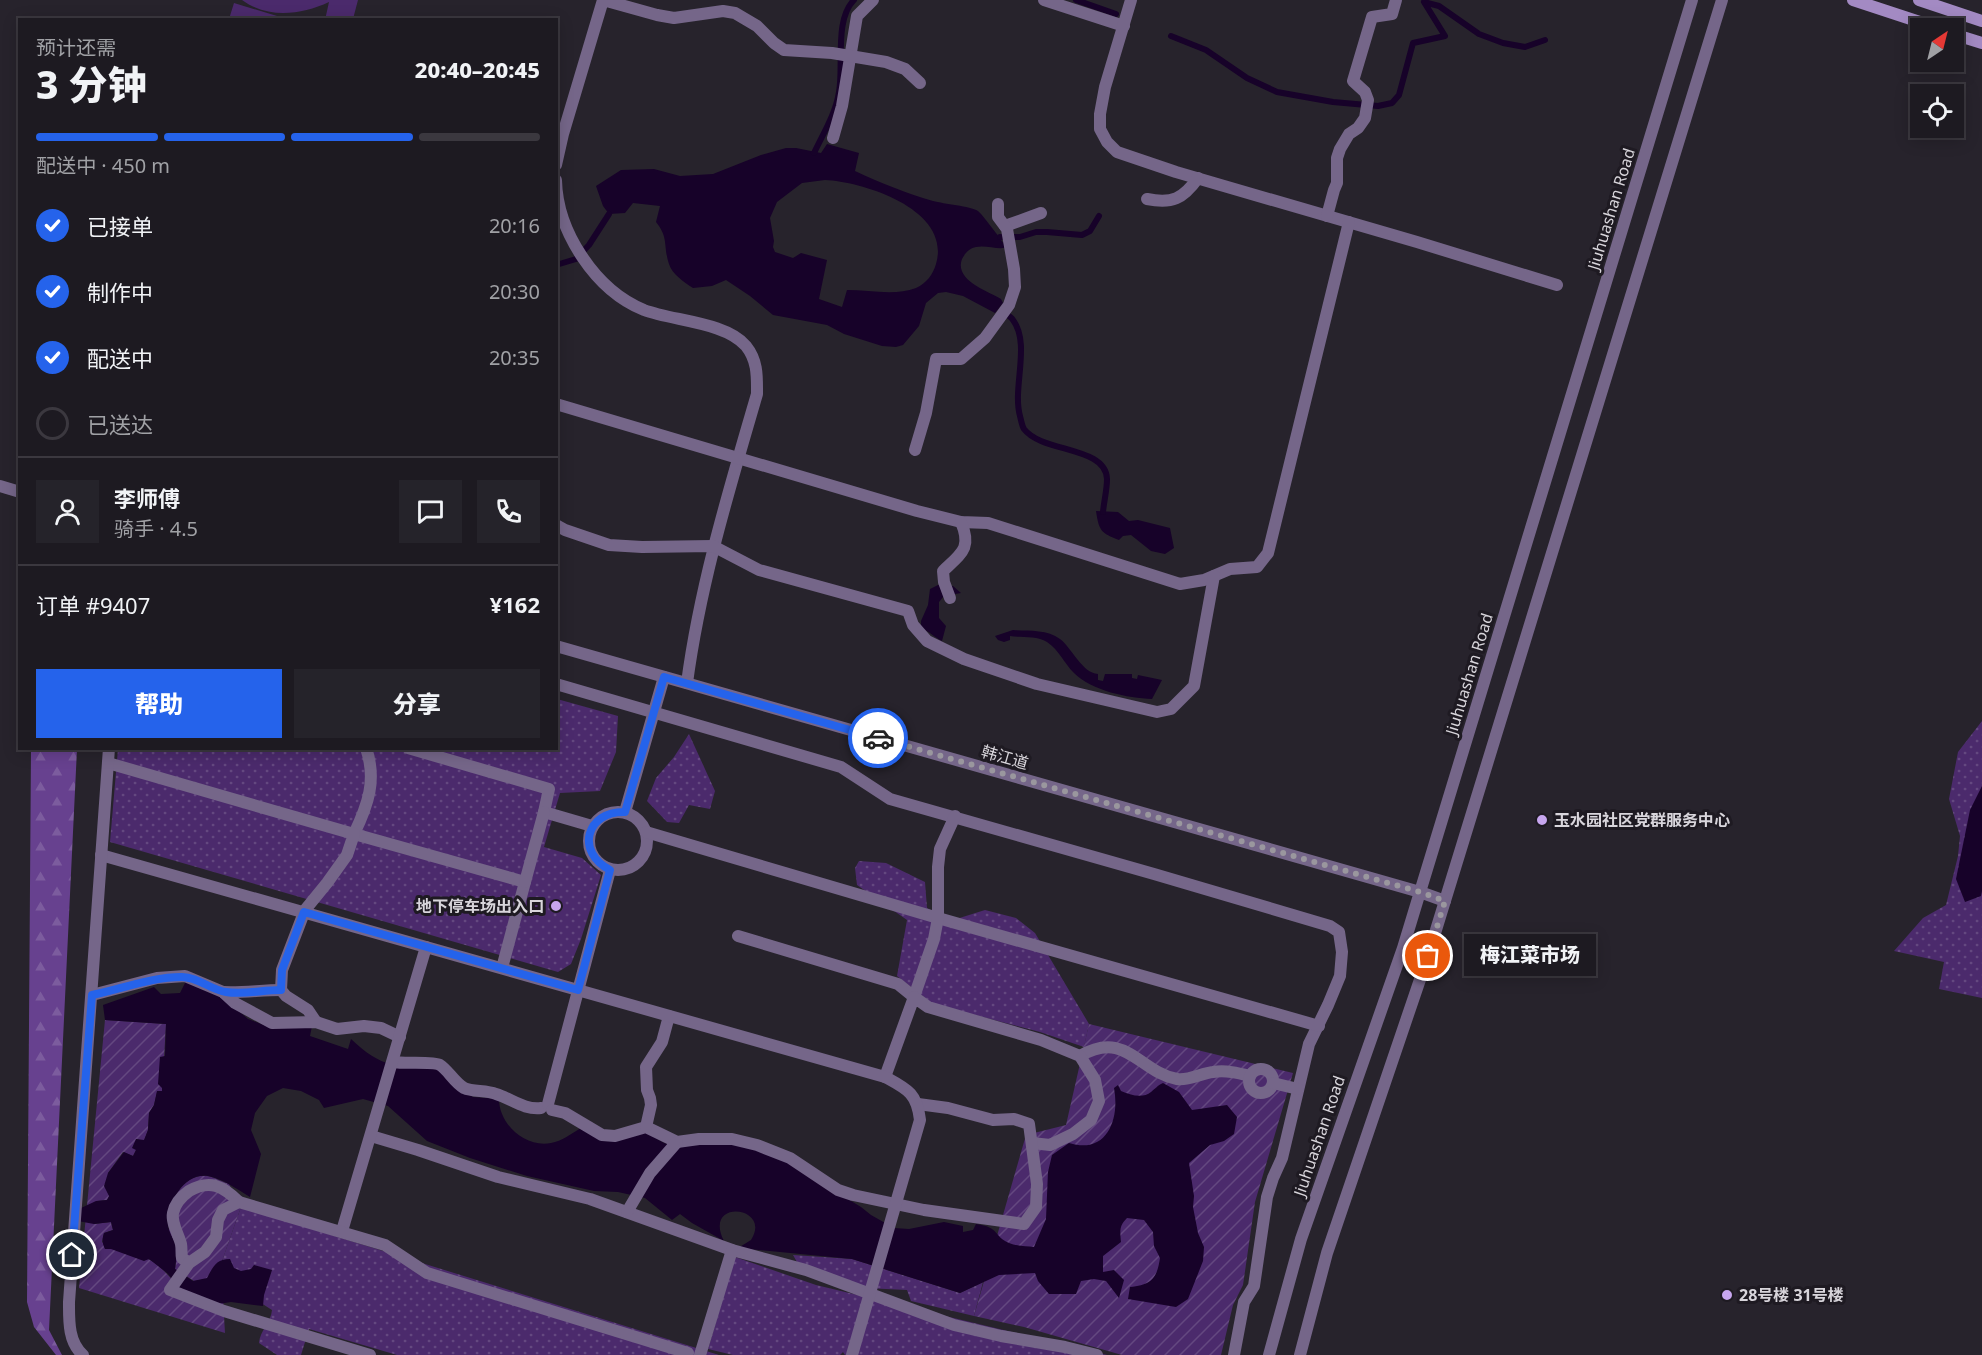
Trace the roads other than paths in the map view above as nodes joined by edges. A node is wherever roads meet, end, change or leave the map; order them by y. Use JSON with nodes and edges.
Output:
{"nodes":[{"id":1,"x":873,"y":0,"type":"edge"},
{"id":2,"x":1044,"y":0,"type":"edge"},
{"id":3,"x":1131,"y":0,"type":"edge"},
{"id":4,"x":1396,"y":0,"type":"edge"},
{"id":5,"x":1692,"y":0,"type":"edge"},
{"id":6,"x":1722,"y":0,"type":"edge"},
{"id":7,"x":1853,"y":0,"type":"edge"},
{"id":8,"x":1919,"y":0,"type":"edge"},
{"id":9,"x":1910,"y":19,"type":"edge"},
{"id":10,"x":1982,"y":21,"type":"edge"},
{"id":11,"x":1124,"y":26,"type":"junction"},
{"id":12,"x":1964,"y":37,"type":"edge"},
{"id":13,"x":1982,"y":43,"type":"edge"},
{"id":14,"x":849,"y":55,"type":"junction"},
{"id":15,"x":920,"y":84,"type":"dead end"},
{"id":16,"x":833,"y":138,"type":"dead end"},
{"id":17,"x":558,"y":156,"type":"edge"},
{"id":18,"x":1198,"y":178,"type":"junction"},
{"id":19,"x":1147,"y":199,"type":"dead end"},
{"id":20,"x":558,"y":203,"type":"edge"},
{"id":21,"x":998,"y":204,"type":"dead end"},
{"id":22,"x":1041,"y":213,"type":"dead end"},
{"id":23,"x":1327,"y":216,"type":"junction"},
{"id":24,"x":1349,"y":222,"type":"junction"},
{"id":25,"x":1006,"y":228,"type":"junction"},
{"id":26,"x":1557,"y":285,"type":"dead end"},
{"id":27,"x":558,"y":405,"type":"edge"},
{"id":28,"x":915,"y":450,"type":"dead end"},
{"id":29,"x":739,"y":457,"type":"junction"},
{"id":30,"x":0,"y":486,"type":"edge"},
{"id":31,"x":18,"y":491,"type":"edge"},
{"id":32,"x":961,"y":522,"type":"junction"},
{"id":33,"x":558,"y":526,"type":"edge"},
{"id":34,"x":713,"y":546,"type":"junction"},
{"id":35,"x":1214,"y":576,"type":"junction"},
{"id":36,"x":950,"y":598,"type":"dead end"},
{"id":37,"x":558,"y":647,"type":"edge"},
{"id":38,"x":664,"y":677,"type":"junction"},
{"id":39,"x":687,"y":683,"type":"junction"},
{"id":40,"x":558,"y":685,"type":"edge"},
{"id":41,"x":654,"y":713,"type":"junction"},
{"id":42,"x":110,"y":750,"type":"edge"},
{"id":43,"x":367,"y":750,"type":"edge"},
{"id":44,"x":415,"y":750,"type":"edge"},
{"id":45,"x":108,"y":763,"type":"junction"},
{"id":46,"x":544,"y":812,"type":"junction"},
{"id":47,"x":625,"y":812,"type":"junction"},
{"id":48,"x":955,"y":816,"type":"junction"},
{"id":49,"x":592,"y":826,"type":"junction"},
{"id":50,"x":646,"y":832,"type":"junction"},
{"id":51,"x":354,"y":834,"type":"junction"},
{"id":52,"x":101,"y":855,"type":"junction"},
{"id":53,"x":610,"y":870,"type":"junction"},
{"id":54,"x":525,"y":882,"type":"junction"},
{"id":55,"x":1420,"y":892,"type":"junction"},
{"id":56,"x":1445,"y":901,"type":"junction"},
{"id":57,"x":304,"y":912,"type":"junction"},
{"id":58,"x":938,"y":918,"type":"junction"},
{"id":59,"x":738,"y":936,"type":"dead end"},
{"id":60,"x":426,"y":947,"type":"junction"},
{"id":61,"x":502,"y":968,"type":"junction"},
{"id":62,"x":281,"y":990,"type":"junction"},
{"id":63,"x":578,"y":990,"type":"junction"},
{"id":64,"x":223,"y":992,"type":"junction"},
{"id":65,"x":92,"y":995,"type":"junction"},
{"id":66,"x":914,"y":997,"type":"junction"},
{"id":67,"x":669,"y":1016,"type":"junction"},
{"id":68,"x":316,"y":1022,"type":"junction"},
{"id":69,"x":1319,"y":1026,"type":"junction"},
{"id":70,"x":400,"y":1037,"type":"junction"},
{"id":71,"x":1080,"y":1056,"type":"junction"},
{"id":72,"x":393,"y":1062,"type":"junction"},
{"id":73,"x":885,"y":1077,"type":"junction"},
{"id":74,"x":1298,"y":1089,"type":"junction"},
{"id":75,"x":918,"y":1104,"type":"junction"},
{"id":76,"x":547,"y":1107,"type":"junction"},
{"id":77,"x":646,"y":1127,"type":"junction"},
{"id":78,"x":371,"y":1136,"type":"junction"},
{"id":79,"x":677,"y":1142,"type":"junction"},
{"id":80,"x":1032,"y":1143,"type":"junction"},
{"id":81,"x":239,"y":1202,"type":"junction"},
{"id":82,"x":895,"y":1204,"type":"junction"},
{"id":83,"x":627,"y":1212,"type":"junction"},
{"id":84,"x":342,"y":1231,"type":"junction"},
{"id":85,"x":732,"y":1250,"type":"junction"},
{"id":86,"x":186,"y":1267,"type":"junction"},
{"id":87,"x":870,"y":1294,"type":"junction"},
{"id":88,"x":693,"y":1354,"type":"edge"},
{"id":89,"x":83,"y":1355,"type":"edge"},
{"id":90,"x":370,"y":1355,"type":"edge"},
{"id":91,"x":852,"y":1355,"type":"edge"},
{"id":92,"x":1097,"y":1355,"type":"edge"},
{"id":93,"x":1234,"y":1355,"type":"edge"},
{"id":94,"x":1269,"y":1355,"type":"edge"},
{"id":95,"x":1300,"y":1355,"type":"edge"}],
"edges":[{"from":1,"to":14,"type":"street"},
{"from":2,"to":11,"type":"street"},
{"from":3,"to":11,"type":"street"},
{"from":4,"to":23,"type":"street"},
{"from":5,"to":55,"type":"street","name":"Jiuhuashan Road"},
{"from":6,"to":56,"type":"street"},
{"from":7,"to":9,"type":"main road"},
{"from":8,"to":10,"type":"main road"},
{"from":11,"to":18,"type":"street"},
{"from":12,"to":13,"type":"main road"},
{"from":14,"to":15,"type":"street"},
{"from":14,"to":16,"type":"street"},
{"from":14,"to":17,"type":"street"},
{"from":18,"to":19,"type":"street"},
{"from":18,"to":23,"type":"street"},
{"from":20,"to":29,"type":"street"},
{"from":21,"to":25,"type":"street"},
{"from":22,"to":25,"type":"street"},
{"from":23,"to":24,"type":"street"},
{"from":24,"to":26,"type":"street"},
{"from":24,"to":35,"type":"street"},
{"from":25,"to":28,"type":"street"},
{"from":27,"to":29,"type":"street"},
{"from":29,"to":32,"type":"street"},
{"from":29,"to":34,"type":"street"},
{"from":30,"to":31,"type":"street"},
{"from":32,"to":35,"type":"street"},
{"from":32,"to":36,"type":"street"},
{"from":33,"to":34,"type":"street"},
{"from":34,"to":35,"type":"street"},
{"from":34,"to":39,"type":"street"},
{"from":37,"to":38,"type":"street","name":"韩江道"},
{"from":38,"to":39,"type":"street","name":"韩江道"},
{"from":38,"to":41,"type":"street"},
{"from":39,"to":55,"type":"street","name":"韩江道"},
{"from":40,"to":41,"type":"street"},
{"from":41,"to":47,"type":"street"},
{"from":41,"to":48,"type":"street"},
{"from":42,"to":45,"type":"street"},
{"from":43,"to":51,"type":"street"},
{"from":44,"to":46,"type":"street"},
{"from":45,"to":51,"type":"street"},
{"from":45,"to":52,"type":"street"},
{"from":46,"to":49,"type":"street"},
{"from":46,"to":54,"type":"street"},
{"from":47,"to":49,"type":"street"},
{"from":47,"to":50,"type":"street"},
{"from":48,"to":58,"type":"street"},
{"from":48,"to":69,"type":"street"},
{"from":49,"to":53,"type":"street"},
{"from":50,"to":53,"type":"street"},
{"from":50,"to":58,"type":"street"},
{"from":51,"to":54,"type":"street"},
{"from":51,"to":57,"type":"street"},
{"from":52,"to":57,"type":"street"},
{"from":52,"to":65,"type":"street"},
{"from":53,"to":63,"type":"street"},
{"from":54,"to":61,"type":"street"},
{"from":55,"to":56,"type":"street","name":"韩江道"},
{"from":55,"to":94,"type":"street","name":"Jiuhuashan Road"},
{"from":56,"to":95,"type":"street"},
{"from":57,"to":60,"type":"street"},
{"from":57,"to":62,"type":"street"},
{"from":58,"to":66,"type":"street"},
{"from":58,"to":69,"type":"street"},
{"from":59,"to":66,"type":"street"},
{"from":60,"to":61,"type":"street"},
{"from":60,"to":70,"type":"street"},
{"from":61,"to":63,"type":"street"},
{"from":62,"to":64,"type":"street"},
{"from":62,"to":68,"type":"street"},
{"from":63,"to":67,"type":"street"},
{"from":63,"to":76,"type":"street"},
{"from":64,"to":65,"type":"street"},
{"from":64,"to":68,"type":"street"},
{"from":65,"to":89,"type":"street"},
{"from":66,"to":71,"type":"street"},
{"from":66,"to":73,"type":"street"},
{"from":67,"to":73,"type":"street"},
{"from":67,"to":77,"type":"street"},
{"from":68,"to":70,"type":"street"},
{"from":69,"to":74,"type":"street"},
{"from":70,"to":72,"type":"street"},
{"from":71,"to":74,"type":"street"},
{"from":71,"to":80,"type":"street"},
{"from":72,"to":76,"type":"street"},
{"from":72,"to":78,"type":"street"},
{"from":73,"to":75,"type":"street"},
{"from":74,"to":93,"type":"street"},
{"from":75,"to":80,"type":"street"},
{"from":75,"to":82,"type":"street"},
{"from":76,"to":77,"type":"street"},
{"from":77,"to":79,"type":"street"},
{"from":78,"to":83,"type":"street"},
{"from":78,"to":84,"type":"street"},
{"from":79,"to":82,"type":"street"},
{"from":79,"to":83,"type":"street"},
{"from":80,"to":82,"type":"street"},
{"from":81,"to":84,"type":"street"},
{"from":81,"to":86,"type":"street"},
{"from":81,"to":86,"type":"street"},
{"from":82,"to":87,"type":"street"},
{"from":83,"to":85,"type":"street"},
{"from":84,"to":88,"type":"street"},
{"from":85,"to":87,"type":"street"},
{"from":85,"to":88,"type":"street"},
{"from":86,"to":90,"type":"street"},
{"from":87,"to":91,"type":"street"},
{"from":87,"to":92,"type":"street"}]}
